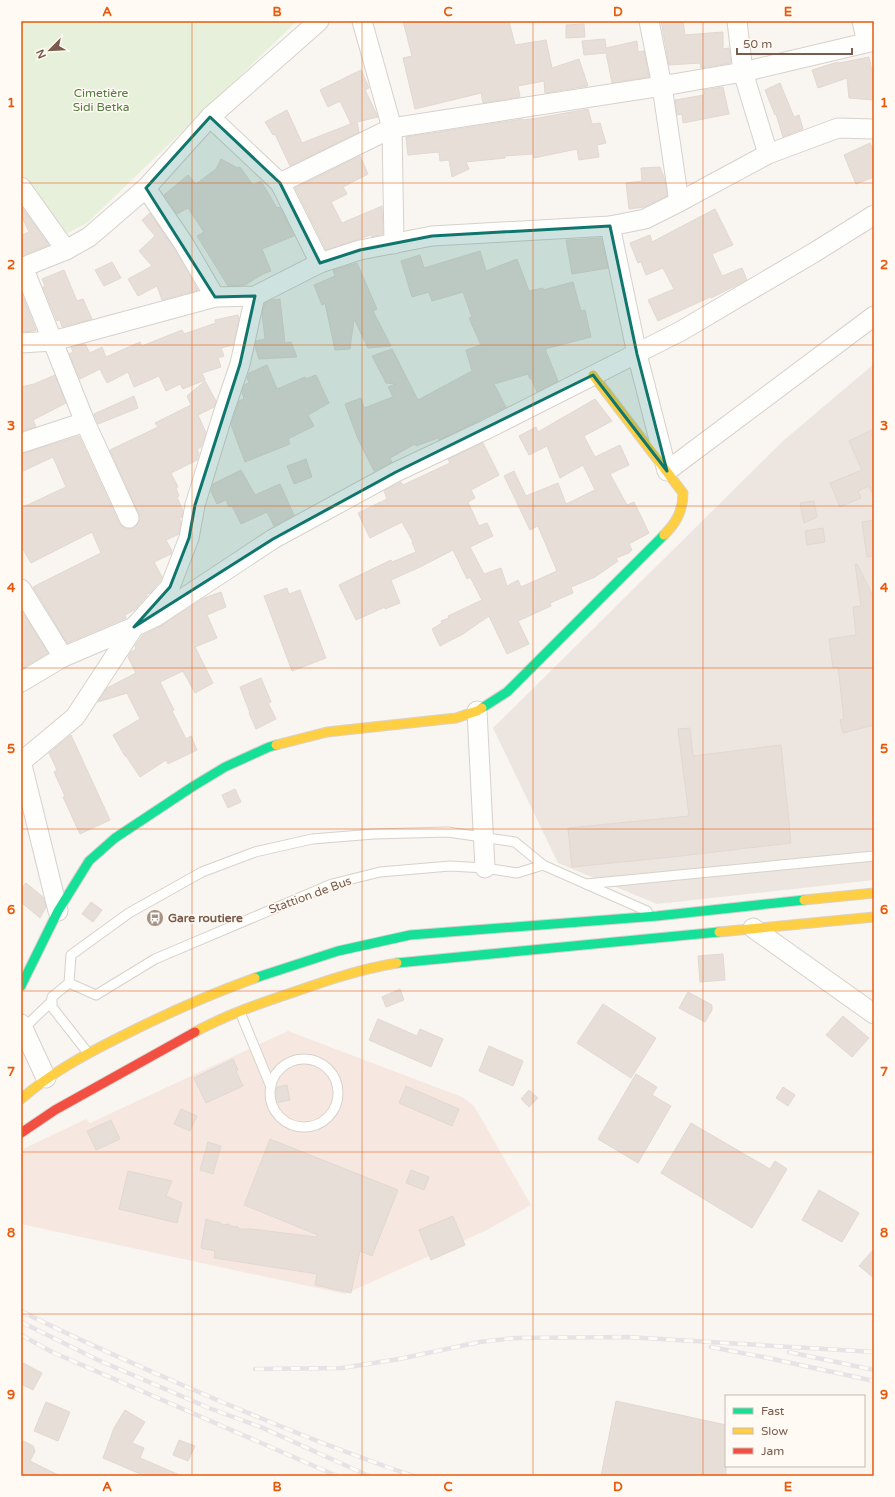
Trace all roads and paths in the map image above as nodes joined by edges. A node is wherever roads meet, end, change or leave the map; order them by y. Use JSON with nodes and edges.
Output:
{"nodes":[{"id":1,"x":319,"y":21,"type":"edge"},
{"id":2,"x":362,"y":21,"type":"edge"},
{"id":3,"x":649,"y":21,"type":"edge"},
{"id":4,"x":737,"y":21,"type":"edge"},
{"id":5,"x":862,"y":21,"type":"edge"},
{"id":6,"x":870,"y":42,"type":"edge"},
{"id":7,"x":743,"y":72,"type":"junction"},
{"id":8,"x":662,"y":86,"type":"junction"},
{"id":9,"x":210,"y":117,"type":"junction"},
{"id":10,"x":392,"y":128,"type":"junction"},
{"id":11,"x":874,"y":129,"type":"edge"},
{"id":12,"x":768,"y":154,"type":"junction"},
{"id":13,"x":280,"y":183,"type":"junction"},
{"id":14,"x":21,"y":187,"type":"edge"},
{"id":15,"x":146,"y":188,"type":"junction"},
{"id":16,"x":679,"y":202,"type":"junction"},
{"id":17,"x":874,"y":215,"type":"edge"},
{"id":18,"x":610,"y":226,"type":"junction"},
{"id":19,"x":394,"y":244,"type":"junction"},
{"id":20,"x":66,"y":250,"type":"junction"},
{"id":21,"x":320,"y":263,"type":"junction"},
{"id":22,"x":22,"y":268,"type":"edge"},
{"id":23,"x":255,"y":296,"type":"junction"},
{"id":24,"x":215,"y":297,"type":"junction"},
{"id":25,"x":874,"y":316,"type":"edge"},
{"id":26,"x":53,"y":341,"type":"junction"},
{"id":27,"x":21,"y":343,"type":"edge"},
{"id":28,"x":637,"y":354,"type":"junction"},
{"id":29,"x":594,"y":375,"type":"junction"},
{"id":30,"x":86,"y":422,"type":"junction"},
{"id":31,"x":21,"y":443,"type":"edge"},
{"id":32,"x":667,"y":471,"type":"junction"},
{"id":33,"x":129,"y":518,"type":"dead end"},
{"id":34,"x":21,"y":589,"type":"edge"},
{"id":35,"x":134,"y":627,"type":"junction"},
{"id":36,"x":63,"y":656,"type":"junction"},
{"id":37,"x":21,"y":682,"type":"edge"},
{"id":38,"x":477,"y":711,"type":"junction"},
{"id":39,"x":21,"y":762,"type":"edge"},
{"id":40,"x":484,"y":837,"type":"junction"},
{"id":41,"x":874,"y":856,"type":"edge"},
{"id":42,"x":543,"y":864,"type":"junction"},
{"id":43,"x":485,"y":868,"type":"junction"},
{"id":44,"x":585,"y":884,"type":"junction"},
{"id":45,"x":874,"y":894,"type":"edge"},
{"id":46,"x":58,"y":911,"type":"junction"},
{"id":47,"x":657,"y":916,"type":"junction"},
{"id":48,"x":751,"y":917,"type":"junction"},
{"id":49,"x":874,"y":917,"type":"edge"},
{"id":50,"x":69,"y":983,"type":"junction"},
{"id":51,"x":21,"y":986,"type":"edge"},
{"id":52,"x":51,"y":1002,"type":"junction"},
{"id":53,"x":240,"y":1012,"type":"junction"},
{"id":54,"x":874,"y":1014,"type":"edge"},
{"id":55,"x":22,"y":1028,"type":"edge"},
{"id":56,"x":91,"y":1055,"type":"junction"},
{"id":57,"x":42,"y":1081,"type":"junction"},
{"id":58,"x":271,"y":1087,"type":"junction"},
{"id":59,"x":21,"y":1099,"type":"edge"},
{"id":60,"x":55,"y":1110,"type":"junction"},
{"id":61,"x":21,"y":1133,"type":"edge"}],
"edges":[{"from":1,"to":9,"type":"street"},
{"from":2,"to":10,"type":"street"},
{"from":3,"to":8,"type":"street"},
{"from":4,"to":7,"type":"street"},
{"from":5,"to":6,"type":"street"},
{"from":6,"to":7,"type":"street"},
{"from":7,"to":8,"type":"street"},
{"from":7,"to":12,"type":"street"},
{"from":8,"to":10,"type":"street"},
{"from":8,"to":16,"type":"street"},
{"from":9,"to":13,"type":"street"},
{"from":9,"to":15,"type":"street"},
{"from":10,"to":13,"type":"street"},
{"from":10,"to":19,"type":"street"},
{"from":11,"to":12,"type":"street"},
{"from":12,"to":16,"type":"street"},
{"from":13,"to":21,"type":"street"},
{"from":14,"to":20,"type":"street"},
{"from":15,"to":20,"type":"street"},
{"from":15,"to":24,"type":"street"},
{"from":16,"to":18,"type":"street"},
{"from":17,"to":28,"type":"street"},
{"from":18,"to":19,"type":"street"},
{"from":18,"to":28,"type":"street"},
{"from":19,"to":21,"type":"street"},
{"from":20,"to":22,"type":"street"},
{"from":21,"to":23,"type":"street"},
{"from":22,"to":26,"type":"street"},
{"from":23,"to":24,"type":"street"},
{"from":23,"to":35,"type":"street"},
{"from":24,"to":26,"type":"street"},
{"from":25,"to":32,"type":"street"},
{"from":26,"to":27,"type":"street"},
{"from":26,"to":30,"type":"street"},
{"from":28,"to":29,"type":"street"},
{"from":28,"to":32,"type":"street"},
{"from":29,"to":32,"type":"main road"},
{"from":29,"to":35,"type":"street"},
{"from":30,"to":31,"type":"street"},
{"from":30,"to":33,"type":"street"},
{"from":32,"to":38,"type":"main road"},
{"from":34,"to":36,"type":"street"},
{"from":35,"to":36,"type":"street"},
{"from":35,"to":39,"type":"street"},
{"from":36,"to":37,"type":"street"},
{"from":38,"to":40,"type":"street"},
{"from":38,"to":46,"type":"main road"},
{"from":39,"to":46,"type":"street"},
{"from":40,"to":42,"type":"lane"},
{"from":40,"to":43,"type":"street"},
{"from":40,"to":50,"type":"lane"},
{"from":41,"to":44,"type":"lane"},
{"from":42,"to":43,"type":"lane","name":"Stattion de Bus"},
{"from":42,"to":44,"type":"lane"},
{"from":43,"to":50,"type":"lane","name":"Stattion de Bus"},
{"from":44,"to":47,"type":"lane"},
{"from":45,"to":48,"type":"main road"},
{"from":46,"to":51,"type":"main road"},
{"from":47,"to":48,"type":"main road"},
{"from":47,"to":56,"type":"main road"},
{"from":48,"to":49,"type":"main road"},
{"from":48,"to":53,"type":"main road"},
{"from":48,"to":54,"type":"street"},
{"from":50,"to":52,"type":"lane"},
{"from":52,"to":55,"type":"lane"},
{"from":52,"to":56,"type":"lane"},
{"from":53,"to":58,"type":"lane"},
{"from":53,"to":60,"type":"main road"},
{"from":55,"to":57,"type":"street"},
{"from":56,"to":57,"type":"main road"},
{"from":57,"to":59,"type":"main road"},
{"from":57,"to":60,"type":"main road"},
{"from":58,"to":58,"type":"lane"},
{"from":60,"to":61,"type":"main road"}]}
